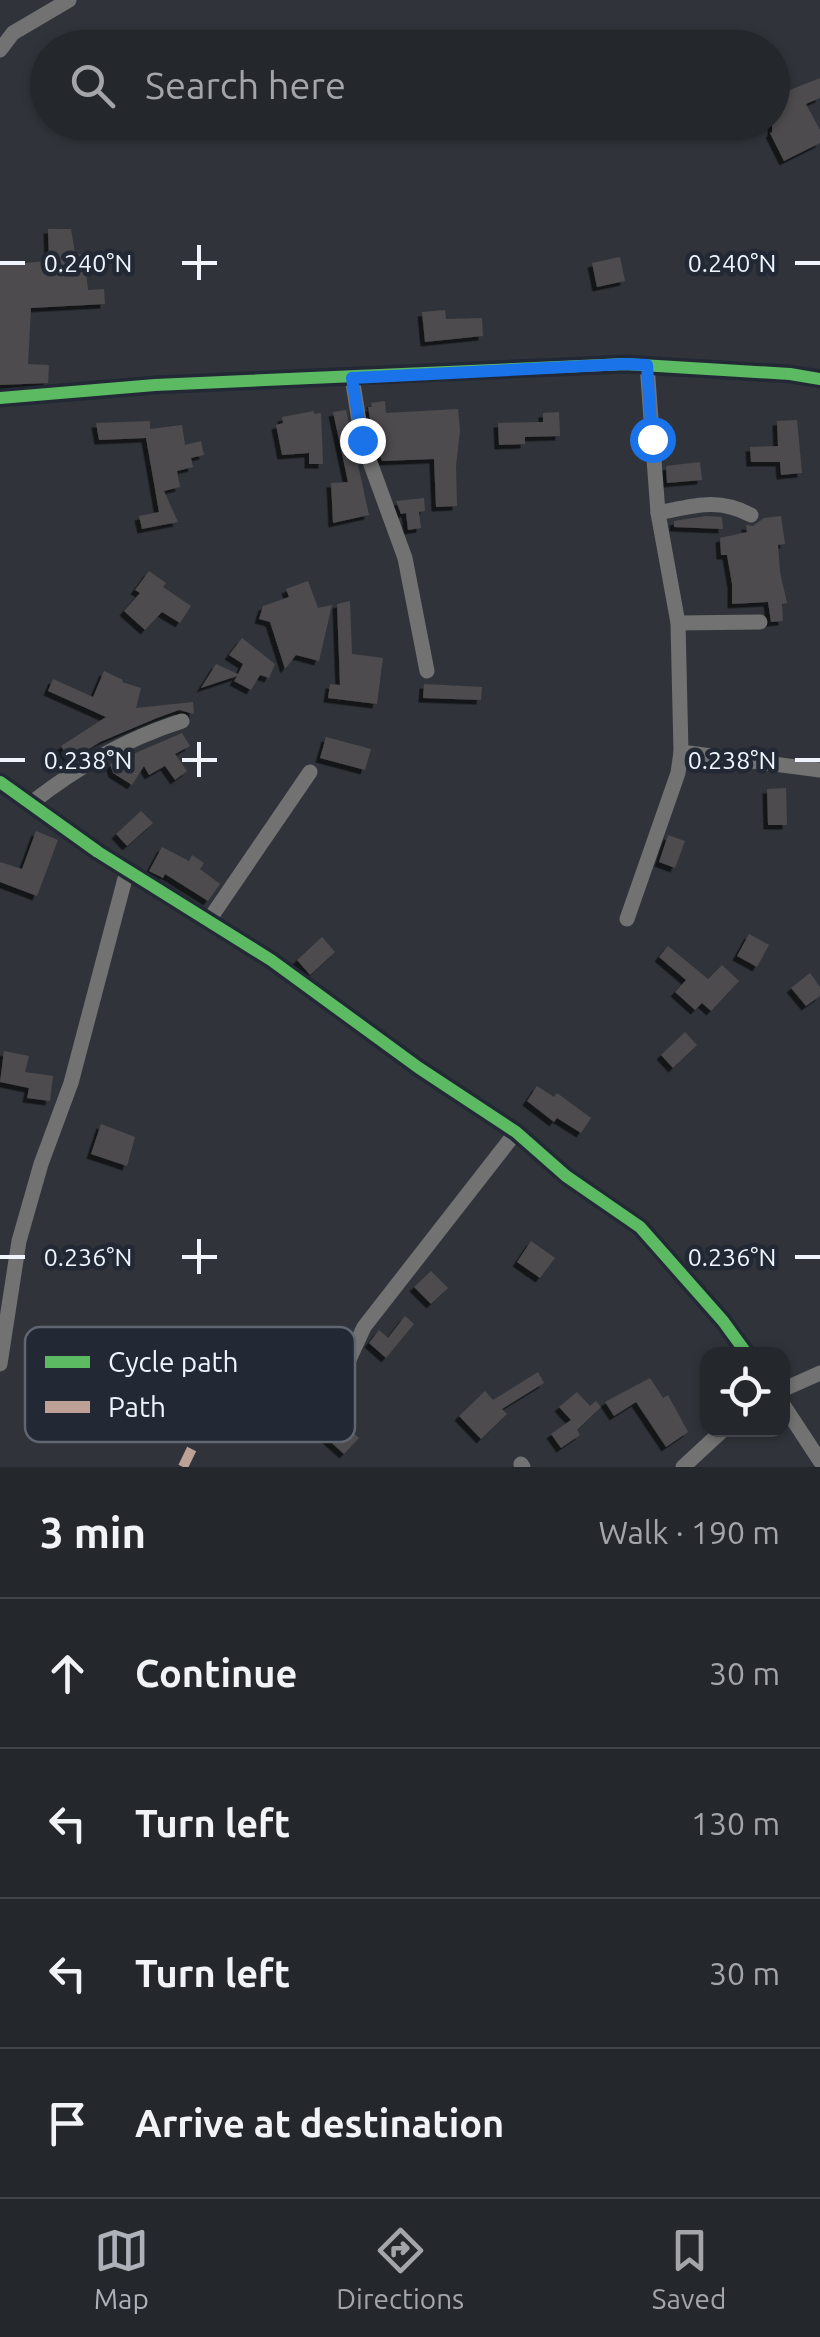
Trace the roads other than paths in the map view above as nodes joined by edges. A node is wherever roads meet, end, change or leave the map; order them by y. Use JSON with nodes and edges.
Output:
{"nodes":[{"id":1,"x":70,"y":0,"type":"edge"},
{"id":2,"x":0,"y":50,"type":"edge"},
{"id":3,"x":647,"y":365,"type":"junction"},
{"id":4,"x":352,"y":378,"type":"junction"},
{"id":5,"x":820,"y":379,"type":"edge"},
{"id":6,"x":0,"y":398,"type":"edge"},
{"id":7,"x":658,"y":513,"type":"junction"},
{"id":8,"x":751,"y":515,"type":"dead end"},
{"id":9,"x":760,"y":622,"type":"dead end"},
{"id":10,"x":678,"y":623,"type":"junction"},
{"id":11,"x":426,"y":671,"type":"dead end"},
{"id":12,"x":182,"y":721,"type":"dead end"},
{"id":13,"x":680,"y":752,"type":"junction"},
{"id":14,"x":820,"y":770,"type":"edge"},
{"id":15,"x":310,"y":772,"type":"dead end"},
{"id":16,"x":0,"y":782,"type":"edge"},
{"id":17,"x":30,"y":804,"type":"junction"},
{"id":18,"x":128,"y":871,"type":"junction"},
{"id":19,"x":627,"y":919,"type":"dead end"},
{"id":20,"x":210,"y":920,"type":"junction"},
{"id":21,"x":516,"y":1132,"type":"junction"},
{"id":22,"x":355,"y":1346,"type":"edge"},
{"id":23,"x":742,"y":1347,"type":"edge"},
{"id":24,"x":0,"y":1364,"type":"edge"},
{"id":25,"x":820,"y":1372,"type":"edge"},
{"id":26,"x":790,"y":1386,"type":"edge"},
{"id":27,"x":790,"y":1416,"type":"edge"},
{"id":28,"x":715,"y":1437,"type":"edge"},
{"id":29,"x":820,"y":1461,"type":"edge"},
{"id":30,"x":683,"y":1467,"type":"edge"}],
"edges":[{"from":1,"to":2,"type":"street"},
{"from":3,"to":4,"type":"street"},
{"from":3,"to":5,"type":"street"},
{"from":3,"to":7,"type":"street"},
{"from":4,"to":6,"type":"street"},
{"from":4,"to":11,"type":"street"},
{"from":7,"to":8,"type":"street"},
{"from":7,"to":10,"type":"street"},
{"from":9,"to":10,"type":"street"},
{"from":10,"to":13,"type":"street"},
{"from":12,"to":17,"type":"street"},
{"from":13,"to":14,"type":"street"},
{"from":13,"to":19,"type":"street"},
{"from":15,"to":20,"type":"street"},
{"from":16,"to":17,"type":"street"},
{"from":17,"to":18,"type":"street"},
{"from":18,"to":20,"type":"street"},
{"from":18,"to":24,"type":"street"},
{"from":20,"to":21,"type":"street"},
{"from":21,"to":22,"type":"street"},
{"from":21,"to":23,"type":"street"},
{"from":25,"to":26,"type":"street"},
{"from":27,"to":29,"type":"street"},
{"from":28,"to":30,"type":"street"}]}
